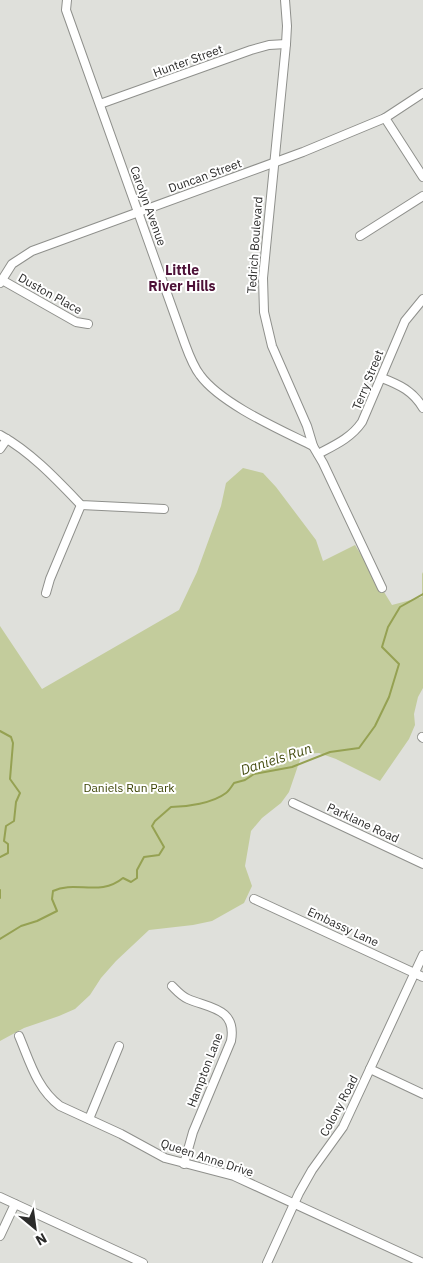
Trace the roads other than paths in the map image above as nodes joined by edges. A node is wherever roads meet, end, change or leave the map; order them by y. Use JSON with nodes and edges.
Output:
{"nodes":[{"id":1,"x":67,"y":0,"type":"edge"},
{"id":2,"x":285,"y":0,"type":"edge"},
{"id":3,"x":286,"y":44,"type":"junction"},
{"id":4,"x":423,"y":93,"type":"edge"},
{"id":5,"x":100,"y":104,"type":"junction"},
{"id":6,"x":385,"y":118,"type":"junction"},
{"id":7,"x":274,"y":163,"type":"junction"},
{"id":8,"x":423,"y":177,"type":"edge"},
{"id":9,"x":423,"y":196,"type":"edge"},
{"id":10,"x":138,"y":212,"type":"junction"},
{"id":11,"x":360,"y":236,"type":"dead end"},
{"id":12,"x":1,"y":282,"type":"edge"},
{"id":13,"x":423,"y":299,"type":"edge"},
{"id":14,"x":88,"y":324,"type":"dead end"},
{"id":15,"x":382,"y":378,"type":"junction"},
{"id":16,"x":423,"y":408,"type":"edge"},
{"id":17,"x":3,"y":437,"type":"edge"},
{"id":18,"x":313,"y":446,"type":"junction"},
{"id":19,"x":0,"y":449,"type":"edge"},
{"id":20,"x":318,"y":454,"type":"junction"},
{"id":21,"x":81,"y":505,"type":"junction"},
{"id":22,"x":164,"y":509,"type":"dead end"},
{"id":23,"x":382,"y":588,"type":"dead end"},
{"id":24,"x":46,"y":593,"type":"dead end"},
{"id":25,"x":293,"y":803,"type":"dead end"},
{"id":26,"x":423,"y":864,"type":"edge"},
{"id":27,"x":254,"y":899,"type":"dead end"},
{"id":28,"x":423,"y":955,"type":"edge"},
{"id":29,"x":415,"y":973,"type":"junction"},
{"id":30,"x":423,"y":977,"type":"edge"},
{"id":31,"x":172,"y":986,"type":"dead end"},
{"id":32,"x":19,"y":1036,"type":"dead end"},
{"id":33,"x":119,"y":1046,"type":"dead end"},
{"id":34,"x":370,"y":1069,"type":"junction"},
{"id":35,"x":423,"y":1094,"type":"edge"},
{"id":36,"x":89,"y":1119,"type":"junction"},
{"id":37,"x":184,"y":1164,"type":"junction"},
{"id":38,"x":0,"y":1197,"type":"edge"},
{"id":39,"x":14,"y":1204,"type":"junction"},
{"id":40,"x":295,"y":1204,"type":"junction"},
{"id":41,"x":0,"y":1236,"type":"edge"},
{"id":42,"x":143,"y":1263,"type":"edge"},
{"id":43,"x":267,"y":1263,"type":"edge"},
{"id":44,"x":423,"y":1263,"type":"edge"}],
"edges":[{"from":1,"to":5,"type":"street","name":"Carolyn Avenue"},
{"from":2,"to":3,"type":"street","name":"Tedrich Boulevard"},
{"from":3,"to":5,"type":"street","name":"Hunter Street"},
{"from":3,"to":7,"type":"street","name":"Tedrich Boulevard"},
{"from":4,"to":6,"type":"street","name":"Duncan Street"},
{"from":5,"to":10,"type":"street","name":"Carolyn Avenue"},
{"from":6,"to":7,"type":"street","name":"Duncan Street"},
{"from":6,"to":8,"type":"street"},
{"from":7,"to":10,"type":"street","name":"Duncan Street"},
{"from":7,"to":18,"type":"street","name":"Tedrich Boulevard"},
{"from":9,"to":11,"type":"street"},
{"from":10,"to":12,"type":"street","name":"Duncan Street"},
{"from":10,"to":18,"type":"street","name":"Carolyn Avenue"},
{"from":12,"to":14,"type":"street","name":"Duston Place"},
{"from":13,"to":15,"type":"street","name":"Terry Street"},
{"from":15,"to":16,"type":"street"},
{"from":15,"to":20,"type":"street","name":"Terry Street"},
{"from":17,"to":19,"type":"street"},
{"from":17,"to":21,"type":"street"},
{"from":18,"to":20,"type":"street","name":"Tedrich Boulevard"},
{"from":20,"to":23,"type":"street","name":"Tedrich Boulevard"},
{"from":21,"to":22,"type":"street"},
{"from":21,"to":24,"type":"street"},
{"from":25,"to":26,"type":"street","name":"Parklane Road"},
{"from":27,"to":29,"type":"street","name":"Embassy Lane"},
{"from":28,"to":29,"type":"street","name":"Colony Road"},
{"from":29,"to":30,"type":"street","name":"Embassy Lane"},
{"from":29,"to":34,"type":"street","name":"Colony Road"},
{"from":31,"to":37,"type":"street","name":"Hampton Lane"},
{"from":32,"to":36,"type":"street","name":"Queen Anne Drive"},
{"from":33,"to":36,"type":"street"},
{"from":34,"to":35,"type":"street"},
{"from":34,"to":40,"type":"street","name":"Colony Road"},
{"from":36,"to":37,"type":"street","name":"Queen Anne Drive"},
{"from":37,"to":40,"type":"street","name":"Queen Anne Drive"},
{"from":38,"to":39,"type":"street"},
{"from":39,"to":41,"type":"street"},
{"from":39,"to":42,"type":"street"},
{"from":40,"to":43,"type":"street","name":"Colony Road"},
{"from":40,"to":44,"type":"street","name":"Queen Anne Drive"}]}
